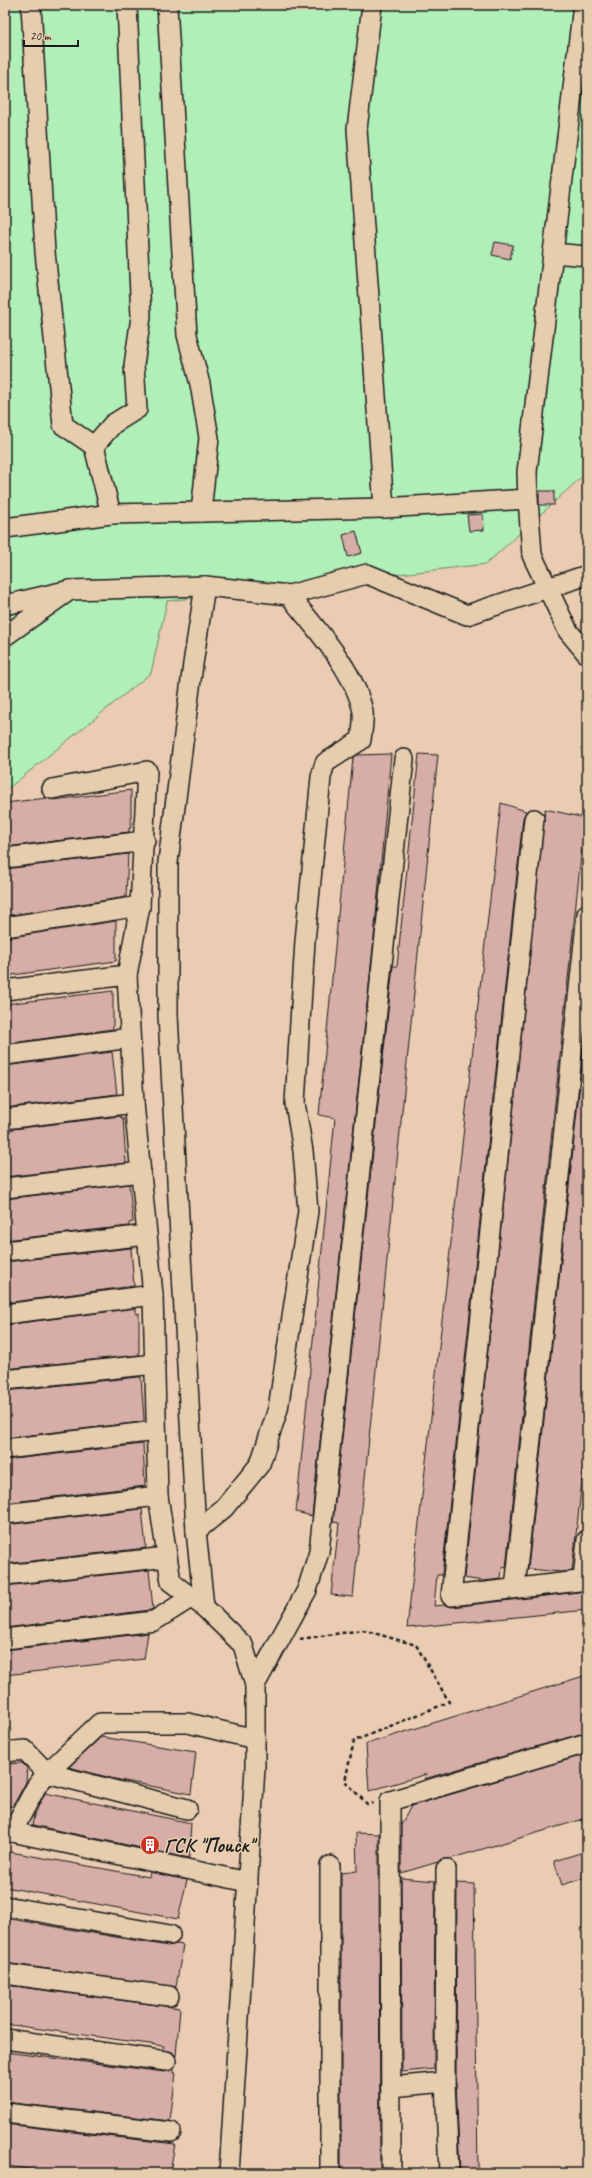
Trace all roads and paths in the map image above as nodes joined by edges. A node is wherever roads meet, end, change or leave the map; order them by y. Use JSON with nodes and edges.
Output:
{"nodes":[{"id":1,"x":31,"y":5,"type":"edge"},
{"id":2,"x":128,"y":5,"type":"edge"},
{"id":3,"x":167,"y":5,"type":"edge"},
{"id":4,"x":372,"y":5,"type":"edge"},
{"id":5,"x":582,"y":5,"type":"edge"},
{"id":6,"x":553,"y":253,"type":"junction"},
{"id":7,"x":587,"y":256,"type":"edge"},
{"id":8,"x":94,"y":446,"type":"junction"},
{"id":9,"x":528,"y":499,"type":"junction"},
{"id":10,"x":384,"y":508,"type":"junction"},
{"id":11,"x":202,"y":512,"type":"junction"},
{"id":12,"x":111,"y":514,"type":"junction"},
{"id":13,"x":5,"y":528,"type":"edge"},
{"id":14,"x":587,"y":575,"type":"edge"},
{"id":15,"x":205,"y":586,"type":"junction"},
{"id":16,"x":548,"y":588,"type":"junction"},
{"id":17,"x":70,"y":590,"type":"junction"},
{"id":18,"x":289,"y":595,"type":"junction"},
{"id":19,"x":5,"y":605,"type":"edge"},
{"id":20,"x":5,"y":636,"type":"edge"},
{"id":21,"x":587,"y":654,"type":"edge"},
{"id":22,"x":404,"y":759,"type":"dead end"},
{"id":23,"x":52,"y":789,"type":"dead end"},
{"id":24,"x":534,"y":819,"type":"dead end"},
{"id":25,"x":145,"y":841,"type":"junction"},
{"id":26,"x":5,"y":858,"type":"edge"},
{"id":27,"x":140,"y":906,"type":"junction"},
{"id":28,"x":587,"y":914,"type":"edge"},
{"id":29,"x":5,"y":927,"type":"edge"},
{"id":30,"x":127,"y":975,"type":"junction"},
{"id":31,"x":5,"y":990,"type":"edge"},
{"id":32,"x":130,"y":1038,"type":"junction"},
{"id":33,"x":5,"y":1055,"type":"edge"},
{"id":34,"x":134,"y":1103,"type":"junction"},
{"id":35,"x":5,"y":1120,"type":"edge"},
{"id":36,"x":141,"y":1172,"type":"junction"},
{"id":37,"x":5,"y":1188,"type":"edge"},
{"id":38,"x":147,"y":1235,"type":"junction"},
{"id":39,"x":5,"y":1251,"type":"edge"},
{"id":40,"x":154,"y":1295,"type":"junction"},
{"id":41,"x":5,"y":1314,"type":"edge"},
{"id":42,"x":155,"y":1364,"type":"junction"},
{"id":43,"x":5,"y":1380,"type":"edge"},
{"id":44,"x":156,"y":1431,"type":"junction"},
{"id":45,"x":5,"y":1449,"type":"edge"},
{"id":46,"x":158,"y":1496,"type":"junction"},
{"id":47,"x":5,"y":1514,"type":"edge"},
{"id":48,"x":196,"y":1531,"type":"junction"},
{"id":49,"x":587,"y":1540,"type":"edge"},
{"id":50,"x":167,"y":1557,"type":"junction"},
{"id":51,"x":5,"y":1575,"type":"edge"},
{"id":52,"x":585,"y":1580,"type":"edge"},
{"id":53,"x":515,"y":1588,"type":"junction"},
{"id":54,"x":198,"y":1602,"type":"junction"},
{"id":55,"x":5,"y":1639,"type":"edge"},
{"id":56,"x":279,"y":1642,"type":"junction"},
{"id":57,"x":255,"y":1685,"type":"junction"},
{"id":58,"x":255,"y":1739,"type":"junction"},
{"id":59,"x":587,"y":1743,"type":"edge"},
{"id":60,"x":5,"y":1752,"type":"edge"},
{"id":61,"x":47,"y":1773,"type":"junction"},
{"id":62,"x":390,"y":1801,"type":"junction"},
{"id":63,"x":187,"y":1809,"type":"dead end"},
{"id":64,"x":9,"y":1832,"type":"edge"},
{"id":65,"x":330,"y":1866,"type":"dead end"},
{"id":66,"x":446,"y":1869,"type":"dead end"},
{"id":67,"x":248,"y":1882,"type":"junction"},
{"id":68,"x":5,"y":1906,"type":"edge"},
{"id":69,"x":170,"y":1935,"type":"dead end"},
{"id":70,"x":5,"y":1974,"type":"edge"},
{"id":71,"x":170,"y":1996,"type":"dead end"},
{"id":72,"x":5,"y":2039,"type":"edge"},
{"id":73,"x":166,"y":2061,"type":"dead end"},
{"id":74,"x":445,"y":2082,"type":"junction"},
{"id":75,"x":391,"y":2087,"type":"junction"},
{"id":76,"x":5,"y":2113,"type":"edge"},
{"id":77,"x":172,"y":2132,"type":"dead end"},
{"id":78,"x":229,"y":2173,"type":"edge"},
{"id":79,"x":330,"y":2173,"type":"edge"},
{"id":80,"x":391,"y":2173,"type":"edge"},
{"id":81,"x":449,"y":2173,"type":"edge"}],
"edges":[{"from":1,"to":8,"type":"street"},
{"from":2,"to":8,"type":"street"},
{"from":3,"to":11,"type":"street"},
{"from":4,"to":10,"type":"street"},
{"from":5,"to":6,"type":"street"},
{"from":6,"to":7,"type":"street"},
{"from":6,"to":9,"type":"street"},
{"from":8,"to":12,"type":"street"},
{"from":9,"to":10,"type":"street"},
{"from":9,"to":16,"type":"street"},
{"from":10,"to":11,"type":"street"},
{"from":11,"to":12,"type":"street"},
{"from":12,"to":13,"type":"street"},
{"from":14,"to":16,"type":"street"},
{"from":15,"to":17,"type":"street"},
{"from":15,"to":18,"type":"street"},
{"from":15,"to":48,"type":"street"},
{"from":16,"to":18,"type":"street"},
{"from":16,"to":21,"type":"street"},
{"from":17,"to":19,"type":"street"},
{"from":17,"to":20,"type":"street"},
{"from":18,"to":48,"type":"street"},
{"from":22,"to":56,"type":"street"},
{"from":23,"to":25,"type":"street"},
{"from":24,"to":53,"type":"street"},
{"from":25,"to":26,"type":"street"},
{"from":25,"to":27,"type":"street"},
{"from":27,"to":29,"type":"street"},
{"from":27,"to":30,"type":"street"},
{"from":28,"to":53,"type":"street"},
{"from":30,"to":31,"type":"street"},
{"from":30,"to":32,"type":"street"},
{"from":32,"to":33,"type":"street"},
{"from":32,"to":34,"type":"street"},
{"from":34,"to":35,"type":"street"},
{"from":34,"to":36,"type":"street"},
{"from":36,"to":37,"type":"street"},
{"from":36,"to":38,"type":"street"},
{"from":38,"to":39,"type":"street"},
{"from":38,"to":40,"type":"street"},
{"from":40,"to":41,"type":"street"},
{"from":40,"to":42,"type":"street"},
{"from":42,"to":43,"type":"street"},
{"from":42,"to":44,"type":"street"},
{"from":44,"to":45,"type":"street"},
{"from":44,"to":46,"type":"street"},
{"from":46,"to":47,"type":"street"},
{"from":46,"to":50,"type":"street"},
{"from":48,"to":54,"type":"street"},
{"from":49,"to":52,"type":"street"},
{"from":50,"to":51,"type":"street"},
{"from":50,"to":54,"type":"street"},
{"from":52,"to":53,"type":"street"},
{"from":54,"to":55,"type":"street"},
{"from":54,"to":57,"type":"street"},
{"from":56,"to":57,"type":"street"},
{"from":56,"to":62,"type":"path"},
{"from":57,"to":58,"type":"street"},
{"from":58,"to":61,"type":"street"},
{"from":58,"to":67,"type":"street"},
{"from":59,"to":62,"type":"street"},
{"from":60,"to":61,"type":"street"},
{"from":61,"to":63,"type":"street"},
{"from":61,"to":64,"type":"street"},
{"from":62,"to":75,"type":"street"},
{"from":64,"to":67,"type":"street"},
{"from":65,"to":79,"type":"street"},
{"from":66,"to":74,"type":"street"},
{"from":67,"to":78,"type":"street"},
{"from":68,"to":69,"type":"street"},
{"from":70,"to":71,"type":"street"},
{"from":72,"to":73,"type":"street"},
{"from":74,"to":75,"type":"street"},
{"from":74,"to":81,"type":"street"},
{"from":75,"to":80,"type":"street"},
{"from":76,"to":77,"type":"street"}]}
